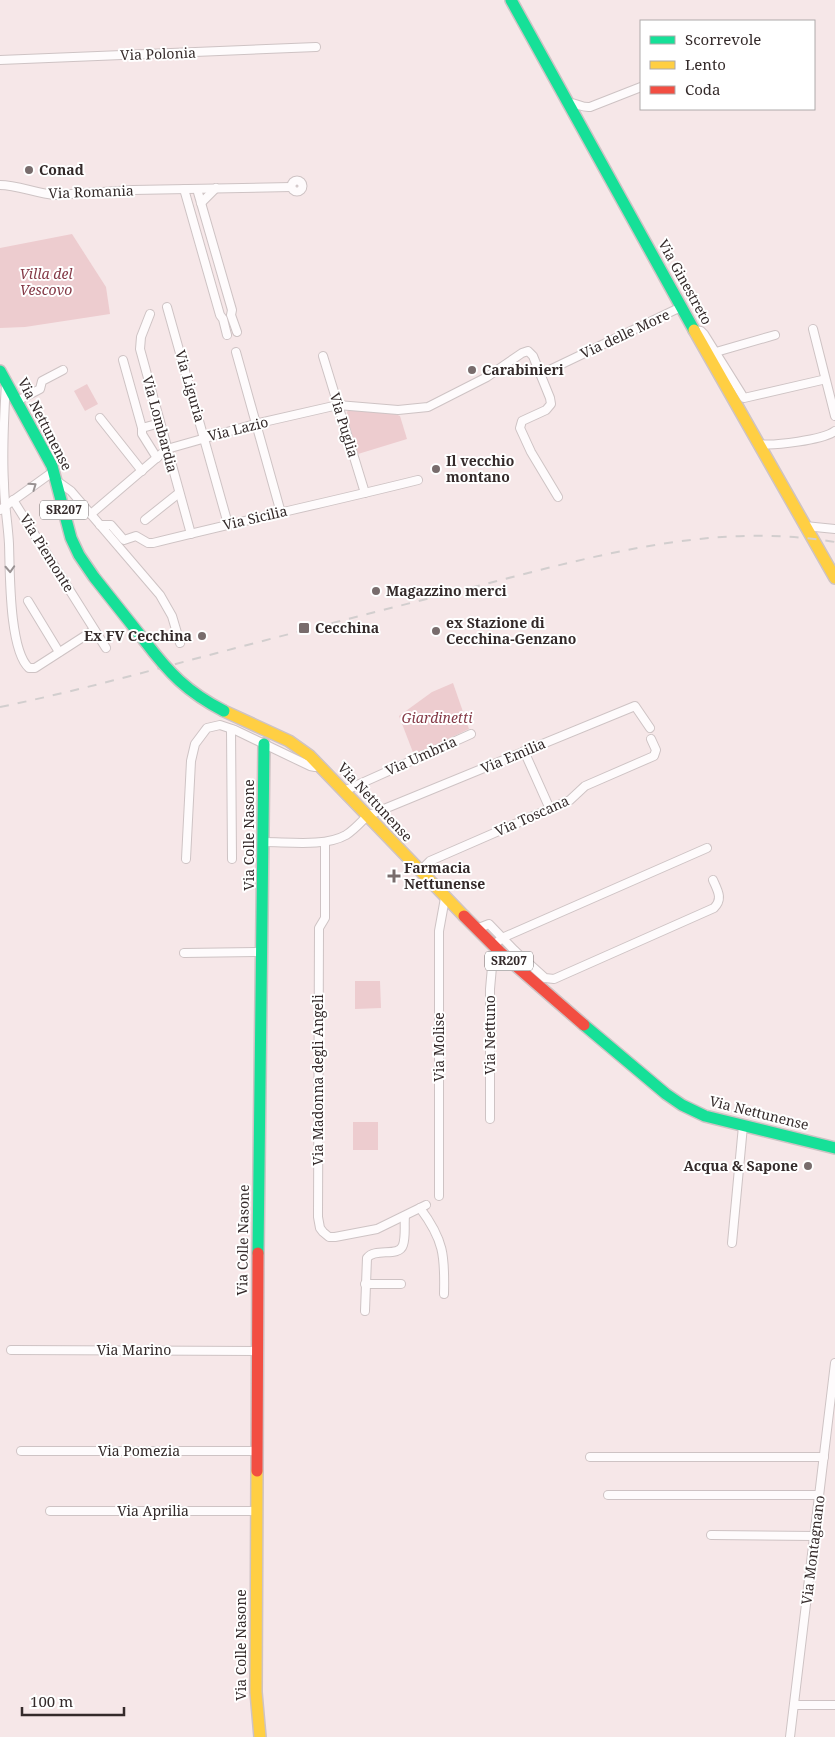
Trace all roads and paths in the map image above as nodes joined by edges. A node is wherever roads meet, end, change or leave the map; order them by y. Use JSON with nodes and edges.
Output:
{"nodes":[{"id":1,"x":511,"y":0,"type":"edge"},
{"id":2,"x":316,"y":47,"type":"dead end"},
{"id":3,"x":0,"y":60,"type":"edge"},
{"id":4,"x":640,"y":87,"type":"edge"},
{"id":5,"x":568,"y":103,"type":"junction"},
{"id":6,"x":0,"y":185,"type":"edge"},
{"id":7,"x":291,"y":187,"type":"dead end"},
{"id":8,"x":216,"y":188,"type":"junction"},
{"id":9,"x":184,"y":189,"type":"junction"},
{"id":10,"x":197,"y":189,"type":"junction"},
{"id":11,"x":201,"y":203,"type":"junction"},
{"id":12,"x":167,"y":307,"type":"dead end"},
{"id":13,"x":682,"y":307,"type":"junction"},
{"id":14,"x":150,"y":314,"type":"dead end"},
{"id":15,"x":813,"y":329,"type":"dead end"},
{"id":16,"x":694,"y":330,"type":"junction"},
{"id":17,"x":236,"y":332,"type":"dead end"},
{"id":18,"x":227,"y":335,"type":"dead end"},
{"id":19,"x":775,"y":335,"type":"dead end"},
{"id":20,"x":236,"y":352,"type":"dead end"},
{"id":21,"x":716,"y":352,"type":"junction"},
{"id":22,"x":323,"y":356,"type":"dead end"},
{"id":23,"x":123,"y":360,"type":"dead end"},
{"id":24,"x":63,"y":370,"type":"dead end"},
{"id":25,"x":541,"y":374,"type":"junction"},
{"id":26,"x":3,"y":376,"type":"edge"},
{"id":27,"x":822,"y":380,"type":"dead end"},
{"id":28,"x":17,"y":401,"type":"junction"},
{"id":29,"x":338,"y":405,"type":"junction"},
{"id":30,"x":835,"y":416,"type":"edge"},
{"id":31,"x":100,"y":418,"type":"dead end"},
{"id":32,"x":160,"y":423,"type":"junction"},
{"id":33,"x":255,"y":424,"type":"junction"},
{"id":34,"x":2,"y":428,"type":"edge"},
{"id":35,"x":142,"y":428,"type":"junction"},
{"id":36,"x":835,"y":431,"type":"edge"},
{"id":37,"x":204,"y":438,"type":"junction"},
{"id":38,"x":759,"y":444,"type":"junction"},
{"id":39,"x":167,"y":449,"type":"junction"},
{"id":40,"x":157,"y":458,"type":"junction"},
{"id":41,"x":142,"y":471,"type":"junction"},
{"id":42,"x":56,"y":476,"type":"junction"},
{"id":43,"x":418,"y":480,"type":"dead end"},
{"id":44,"x":179,"y":493,"type":"junction"},
{"id":45,"x":365,"y":493,"type":"junction"},
{"id":46,"x":558,"y":496,"type":"dead end"},
{"id":47,"x":13,"y":500,"type":"junction"},
{"id":48,"x":3,"y":508,"type":"edge"},
{"id":49,"x":20,"y":509,"type":"junction"},
{"id":50,"x":281,"y":512,"type":"junction"},
{"id":51,"x":91,"y":514,"type":"junction"},
{"id":52,"x":7,"y":516,"type":"junction"},
{"id":53,"x":145,"y":520,"type":"dead end"},
{"id":54,"x":228,"y":524,"type":"junction"},
{"id":55,"x":100,"y":525,"type":"junction"},
{"id":56,"x":805,"y":526,"type":"junction"},
{"id":57,"x":835,"y":529,"type":"edge"},
{"id":58,"x":191,"y":534,"type":"junction"},
{"id":59,"x":835,"y":578,"type":"edge"},
{"id":60,"x":28,"y":600,"type":"dead end"},
{"id":61,"x":94,"y":630,"type":"junction"},
{"id":62,"x":180,"y":643,"type":"dead end"},
{"id":63,"x":106,"y":648,"type":"dead end"},
{"id":64,"x":59,"y":652,"type":"junction"},
{"id":65,"x":650,"y":728,"type":"dead end"},
{"id":66,"x":231,"y":729,"type":"junction"},
{"id":67,"x":471,"y":734,"type":"dead end"},
{"id":68,"x":651,"y":739,"type":"dead end"},
{"id":69,"x":264,"y":744,"type":"junction"},
{"id":70,"x":524,"y":751,"type":"junction"},
{"id":71,"x":319,"y":764,"type":"junction"},
{"id":72,"x":344,"y":791,"type":"junction"},
{"id":73,"x":550,"y":809,"type":"junction"},
{"id":74,"x":367,"y":816,"type":"junction"},
{"id":75,"x":264,"y":842,"type":"junction"},
{"id":76,"x":324,"y":842,"type":"junction"},
{"id":77,"x":707,"y":848,"type":"dead end"},
{"id":78,"x":232,"y":859,"type":"dead end"},
{"id":79,"x":186,"y":860,"type":"dead end"},
{"id":80,"x":420,"y":871,"type":"junction"},
{"id":81,"x":713,"y":880,"type":"dead end"},
{"id":82,"x":445,"y":898,"type":"junction"},
{"id":83,"x":476,"y":929,"type":"junction"},
{"id":84,"x":502,"y":938,"type":"junction"},
{"id":85,"x":496,"y":949,"type":"junction"},
{"id":86,"x":262,"y":952,"type":"junction"},
{"id":87,"x":184,"y":953,"type":"dead end"},
{"id":88,"x":512,"y":956,"type":"junction"},
{"id":89,"x":490,"y":1120,"type":"dead end"},
{"id":90,"x":743,"y":1126,"type":"junction"},
{"id":91,"x":835,"y":1148,"type":"edge"},
{"id":92,"x":439,"y":1196,"type":"dead end"},
{"id":93,"x":404,"y":1216,"type":"junction"},
{"id":94,"x":732,"y":1243,"type":"dead end"},
{"id":95,"x":366,"y":1284,"type":"junction"},
{"id":96,"x":401,"y":1284,"type":"dead end"},
{"id":97,"x":444,"y":1294,"type":"dead end"},
{"id":98,"x":365,"y":1311,"type":"dead end"},
{"id":99,"x":11,"y":1350,"type":"dead end"},
{"id":100,"x":257,"y":1351,"type":"junction"},
{"id":101,"x":835,"y":1363,"type":"edge"},
{"id":102,"x":21,"y":1451,"type":"dead end"},
{"id":103,"x":257,"y":1451,"type":"junction"},
{"id":104,"x":590,"y":1456,"type":"dead end"},
{"id":105,"x":824,"y":1457,"type":"junction"},
{"id":106,"x":608,"y":1495,"type":"dead end"},
{"id":107,"x":819,"y":1495,"type":"junction"},
{"id":108,"x":50,"y":1511,"type":"dead end"},
{"id":109,"x":256,"y":1511,"type":"junction"},
{"id":110,"x":711,"y":1535,"type":"dead end"},
{"id":111,"x":814,"y":1536,"type":"junction"},
{"id":112,"x":794,"y":1705,"type":"junction"},
{"id":113,"x":835,"y":1705,"type":"edge"},
{"id":114,"x":260,"y":1737,"type":"edge"},
{"id":115,"x":790,"y":1737,"type":"edge"}],
"edges":[{"from":1,"to":5,"type":"street","name":"Via Ginestreto"},
{"from":2,"to":3,"type":"street","name":"Via Polonia"},
{"from":4,"to":5,"type":"street"},
{"from":5,"to":13,"type":"street","name":"Via Ginestreto"},
{"from":6,"to":9,"type":"street","name":"Via Romania"},
{"from":7,"to":8,"type":"street","name":"Via Romania"},
{"from":8,"to":10,"type":"street","name":"Via Romania"},
{"from":8,"to":11,"type":"street"},
{"from":9,"to":10,"type":"street","name":"Via Romania"},
{"from":9,"to":18,"type":"street"},
{"from":10,"to":11,"type":"street"},
{"from":11,"to":17,"type":"street"},
{"from":12,"to":37,"type":"street","name":"Via Liguria"},
{"from":13,"to":16,"type":"street","name":"Via Ginestreto"},
{"from":13,"to":25,"type":"street","name":"Via delle More"},
{"from":14,"to":32,"type":"street","name":"Via Lombardia"},
{"from":15,"to":30,"type":"street"},
{"from":16,"to":21,"type":"street"},
{"from":16,"to":38,"type":"street","name":"Via Ginestreto"},
{"from":19,"to":21,"type":"street"},
{"from":20,"to":33,"type":"street"},
{"from":21,"to":27,"type":"street"},
{"from":22,"to":29,"type":"street","name":"Via Puglia"},
{"from":23,"to":35,"type":"street"},
{"from":24,"to":28,"type":"street"},
{"from":25,"to":29,"type":"street","name":"Via Lazio"},
{"from":25,"to":46,"type":"street"},
{"from":26,"to":28,"type":"street","name":"Via Nettunense","number":"SR207"},
{"from":26,"to":34,"type":"street"},
{"from":28,"to":42,"type":"street","name":"Via Nettunense","number":"SR207"},
{"from":29,"to":33,"type":"street","name":"Via Lazio"},
{"from":29,"to":45,"type":"street","name":"Via Puglia"},
{"from":31,"to":41,"type":"street"},
{"from":32,"to":35,"type":"street"},
{"from":32,"to":39,"type":"street","name":"Via Lombardia"},
{"from":33,"to":37,"type":"street","name":"Via Lazio"},
{"from":33,"to":50,"type":"street"},
{"from":34,"to":48,"type":"street"},
{"from":35,"to":40,"type":"street"},
{"from":36,"to":38,"type":"street"},
{"from":37,"to":39,"type":"street","name":"Via Lazio"},
{"from":37,"to":54,"type":"street","name":"Via Liguria"},
{"from":38,"to":56,"type":"street","name":"Via Ginestreto"},
{"from":39,"to":40,"type":"street","name":"Via Lazio"},
{"from":39,"to":44,"type":"street","name":"Via Lombardia"},
{"from":40,"to":41,"type":"street","name":"Via Lazio"},
{"from":41,"to":51,"type":"street","name":"Via Lazio"},
{"from":47,"to":42,"type":"street","name":"Via Piemonte","one_way":true},
{"from":42,"to":51,"type":"street"},
{"from":42,"to":71,"type":"street","name":"Via Nettunense","number":"SR207","bridge":true},
{"from":43,"to":45,"type":"street","name":"Via Sicilia"},
{"from":44,"to":53,"type":"street"},
{"from":44,"to":58,"type":"street","name":"Via Lombardia"},
{"from":45,"to":50,"type":"street","name":"Via Sicilia"},
{"from":47,"to":48,"type":"street"},
{"from":47,"to":49,"type":"street","name":"Via Piemonte"},
{"from":48,"to":52,"type":"street"},
{"from":49,"to":52,"type":"street"},
{"from":49,"to":61,"type":"street","name":"Via Piemonte"},
{"from":50,"to":54,"type":"street","name":"Via Sicilia"},
{"from":51,"to":55,"type":"street"},
{"from":52,"to":64,"type":"street","one_way":true},
{"from":54,"to":58,"type":"street","name":"Via Sicilia"},
{"from":55,"to":58,"type":"street","name":"Via Sicilia"},
{"from":55,"to":62,"type":"street"},
{"from":56,"to":57,"type":"street"},
{"from":56,"to":59,"type":"street","name":"Via Ginestreto"},
{"from":60,"to":64,"type":"street"},
{"from":61,"to":63,"type":"street","name":"Via Piemonte"},
{"from":61,"to":64,"type":"street"},
{"from":65,"to":70,"type":"street","name":"Via Emilia"},
{"from":66,"to":69,"type":"street"},
{"from":66,"to":78,"type":"street"},
{"from":66,"to":79,"type":"street"},
{"from":67,"to":72,"type":"street","name":"Via Umbria"},
{"from":68,"to":73,"type":"street","name":"Via Toscana"},
{"from":69,"to":71,"type":"street"},
{"from":69,"to":75,"type":"street","name":"Via Colle Nasone"},
{"from":70,"to":73,"type":"street"},
{"from":70,"to":74,"type":"street","name":"Via Emilia"},
{"from":71,"to":72,"type":"street","name":"Via Nettunense","number":"SR207"},
{"from":72,"to":74,"type":"street","name":"Via Nettunense","number":"SR207"},
{"from":73,"to":80,"type":"street","name":"Via Toscana"},
{"from":74,"to":76,"type":"street"},
{"from":74,"to":80,"type":"street","name":"Via Nettunense","number":"SR207"},
{"from":75,"to":76,"type":"street"},
{"from":75,"to":86,"type":"street","name":"Via Colle Nasone"},
{"from":76,"to":93,"type":"street","name":"Via Madonna degli Angeli"},
{"from":77,"to":84,"type":"street"},
{"from":80,"to":82,"type":"street","name":"Via Nettunense","number":"SR207"},
{"from":81,"to":88,"type":"street"},
{"from":82,"to":83,"type":"street","name":"Via Nettunense","number":"SR207"},
{"from":82,"to":92,"type":"street","name":"Via Molise"},
{"from":83,"to":84,"type":"street"},
{"from":83,"to":85,"type":"street","name":"Via Nettunense","number":"SR207"},
{"from":84,"to":85,"type":"street"},
{"from":84,"to":88,"type":"street"},
{"from":85,"to":88,"type":"street","name":"Via Nettunense","number":"SR207"},
{"from":85,"to":89,"type":"street","name":"Via Nettuno"},
{"from":86,"to":87,"type":"street"},
{"from":86,"to":100,"type":"street","name":"Via Colle Nasone"},
{"from":88,"to":90,"type":"street","name":"Via Nettunense","number":"SR207"},
{"from":90,"to":91,"type":"street","name":"Via Nettunense","number":"SR207"},
{"from":90,"to":94,"type":"street"},
{"from":93,"to":95,"type":"street"},
{"from":93,"to":97,"type":"street","name":"Via Madonna degli Angeli"},
{"from":95,"to":96,"type":"street"},
{"from":95,"to":98,"type":"street"},
{"from":99,"to":100,"type":"street","name":"Via Marino"},
{"from":100,"to":103,"type":"street","name":"Via Colle Nasone"},
{"from":101,"to":105,"type":"street","name":"Via Montagnano"},
{"from":102,"to":103,"type":"street","name":"Via Pomezia"},
{"from":103,"to":109,"type":"street","name":"Via Colle Nasone"},
{"from":104,"to":105,"type":"street"},
{"from":105,"to":107,"type":"street","name":"Via Montagnano"},
{"from":106,"to":107,"type":"street"},
{"from":107,"to":111,"type":"street","name":"Via Montagnano"},
{"from":108,"to":109,"type":"street","name":"Via Aprilia"},
{"from":109,"to":114,"type":"street","name":"Via Colle Nasone"},
{"from":110,"to":111,"type":"street"},
{"from":111,"to":112,"type":"street","name":"Via Montagnano"},
{"from":112,"to":113,"type":"street"},
{"from":112,"to":115,"type":"street","name":"Via Montagnano"}]}
